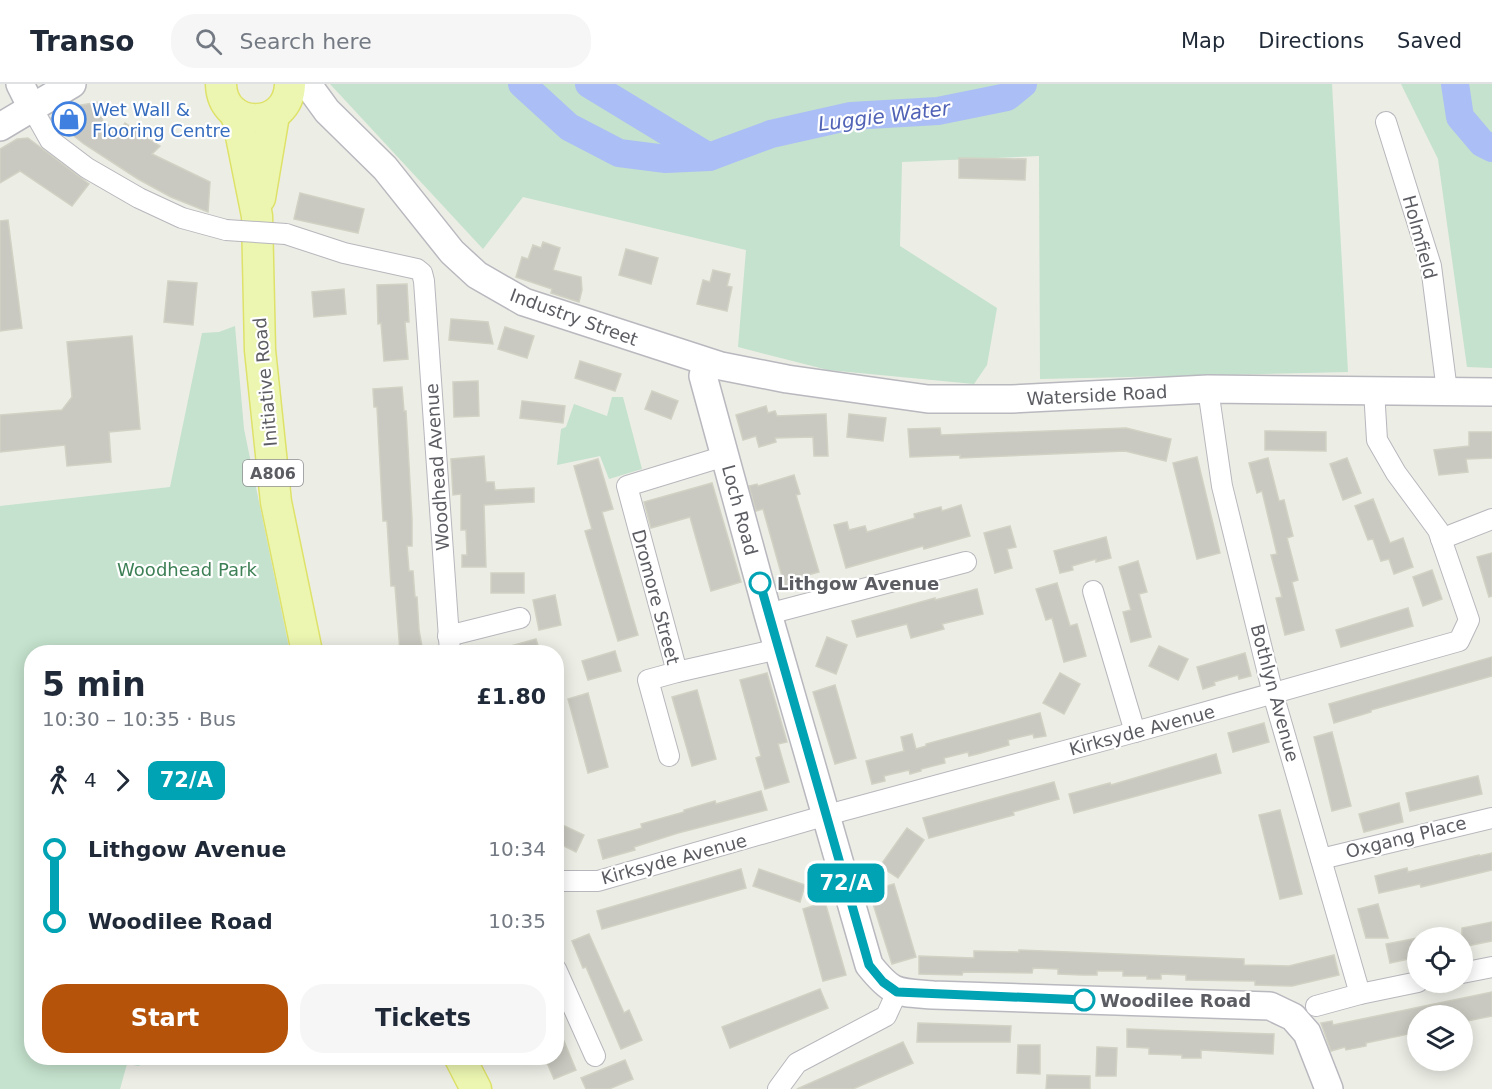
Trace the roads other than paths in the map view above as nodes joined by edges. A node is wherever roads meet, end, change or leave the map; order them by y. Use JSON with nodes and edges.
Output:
{"nodes":[{"id":1,"x":20,"y":84,"type":"edge"},
{"id":2,"x":72,"y":84,"type":"edge"},
{"id":3,"x":290,"y":84,"type":"edge"},
{"id":4,"x":304,"y":84,"type":"edge"},
{"id":5,"x":222,"y":94,"type":"edge"},
{"id":6,"x":32,"y":108,"type":"junction"},
{"id":7,"x":327,"y":111,"type":"junction"},
{"id":8,"x":276,"y":113,"type":"junction"},
{"id":9,"x":1386,"y":122,"type":"dead end"},
{"id":10,"x":0,"y":127,"type":"edge"},
{"id":11,"x":257,"y":216,"type":"junction"},
{"id":12,"x":706,"y":362,"type":"junction"},
{"id":13,"x":1208,"y":388,"type":"junction"},
{"id":14,"x":1374,"y":390,"type":"junction"},
{"id":15,"x":1447,"y":391,"type":"junction"},
{"id":16,"x":1492,"y":392,"type":"edge"},
{"id":17,"x":725,"y":456,"type":"junction"},
{"id":18,"x":1492,"y":519,"type":"edge"},
{"id":19,"x":1441,"y":539,"type":"junction"},
{"id":20,"x":966,"y":562,"type":"dead end"},
{"id":21,"x":1094,"y":591,"type":"dead end"},
{"id":22,"x":768,"y":614,"type":"junction"},
{"id":23,"x":520,"y":618,"type":"dead end"},
{"id":24,"x":449,"y":644,"type":"edge"},
{"id":25,"x":306,"y":645,"type":"edge"},
{"id":26,"x":778,"y":649,"type":"junction"},
{"id":27,"x":677,"y":672,"type":"junction"},
{"id":28,"x":1273,"y":693,"type":"junction"},
{"id":29,"x":1135,"y":732,"type":"junction"},
{"id":30,"x":669,"y":756,"type":"dead end"},
{"id":31,"x":827,"y":815,"type":"junction"},
{"id":32,"x":1492,"y":818,"type":"edge"},
{"id":33,"x":1321,"y":859,"type":"junction"},
{"id":34,"x":564,"y":881,"type":"edge"},
{"id":35,"x":1492,"y":967,"type":"edge"},
{"id":36,"x":1473,"y":971,"type":"edge"},
{"id":37,"x":1407,"y":984,"type":"edge"},
{"id":38,"x":564,"y":987,"type":"edge"},
{"id":39,"x":897,"y":992,"type":"junction"},
{"id":40,"x":1360,"y":994,"type":"junction"},
{"id":41,"x":1304,"y":1012,"type":"junction"},
{"id":42,"x":595,"y":1056,"type":"dead end"},
{"id":43,"x":464,"y":1065,"type":"edge"},
{"id":44,"x":476,"y":1089,"type":"edge"},
{"id":45,"x":777,"y":1089,"type":"edge"},
{"id":46,"x":1329,"y":1089,"type":"edge"}],
"edges":[{"from":1,"to":6,"type":"main road"},
{"from":2,"to":6,"type":"main road"},
{"from":3,"to":8,"type":"main road"},
{"from":4,"to":7,"type":"main road","name":"Industry Street"},
{"from":5,"to":8,"type":"main road"},
{"from":5,"to":11,"type":"main road","number":"A806"},
{"from":6,"to":10,"type":"main road"},
{"from":6,"to":24,"type":"street","name":"Woodhead Avenue","bridge":true},
{"from":7,"to":8,"type":"main road"},
{"from":7,"to":12,"type":"main road","name":"Industry Street"},
{"from":8,"to":11,"type":"main road","number":"A806"},
{"from":9,"to":15,"type":"street","name":"Holmfield"},
{"from":11,"to":25,"type":"main road","name":"Initiative Road","number":"A806"},
{"from":12,"to":13,"type":"main road","name":"Waterside Road"},
{"from":12,"to":17,"type":"main road","name":"Loch Road"},
{"from":13,"to":14,"type":"main road","name":"Waterside Road"},
{"from":13,"to":28,"type":"street","name":"Bothlyn Avenue"},
{"from":14,"to":15,"type":"main road","name":"Waterside Road"},
{"from":14,"to":19,"type":"street","name":"Kirksyde Avenue"},
{"from":15,"to":16,"type":"main road","name":"Waterside Road"},
{"from":17,"to":22,"type":"main road","name":"Loch Road"},
{"from":17,"to":27,"type":"street","name":"Dromore Street"},
{"from":18,"to":19,"type":"street"},
{"from":19,"to":28,"type":"street","name":"Kirksyde Avenue"},
{"from":20,"to":22,"type":"street"},
{"from":21,"to":29,"type":"street"},
{"from":22,"to":26,"type":"main road","name":"Loch Road"},
{"from":23,"to":24,"type":"street"},
{"from":26,"to":27,"type":"street"},
{"from":26,"to":31,"type":"main road","name":"Loch Road"},
{"from":27,"to":30,"type":"street","name":"Dromore Street"},
{"from":28,"to":29,"type":"street","name":"Kirksyde Avenue"},
{"from":28,"to":33,"type":"street","name":"Bothlyn Avenue"},
{"from":29,"to":31,"type":"street","name":"Kirksyde Avenue"},
{"from":31,"to":34,"type":"street","name":"Kirksyde Avenue"},
{"from":31,"to":39,"type":"main road","name":"Loch Road"},
{"from":32,"to":33,"type":"street","name":"Oxgang Place"},
{"from":33,"to":40,"type":"street","name":"Bothlyn Avenue"},
{"from":35,"to":36,"type":"street"},
{"from":37,"to":40,"type":"street"},
{"from":38,"to":42,"type":"street"},
{"from":39,"to":41,"type":"main road"},
{"from":39,"to":45,"type":"street"},
{"from":40,"to":41,"type":"street"},
{"from":41,"to":46,"type":"main road"},
{"from":43,"to":44,"type":"main road"}]}
